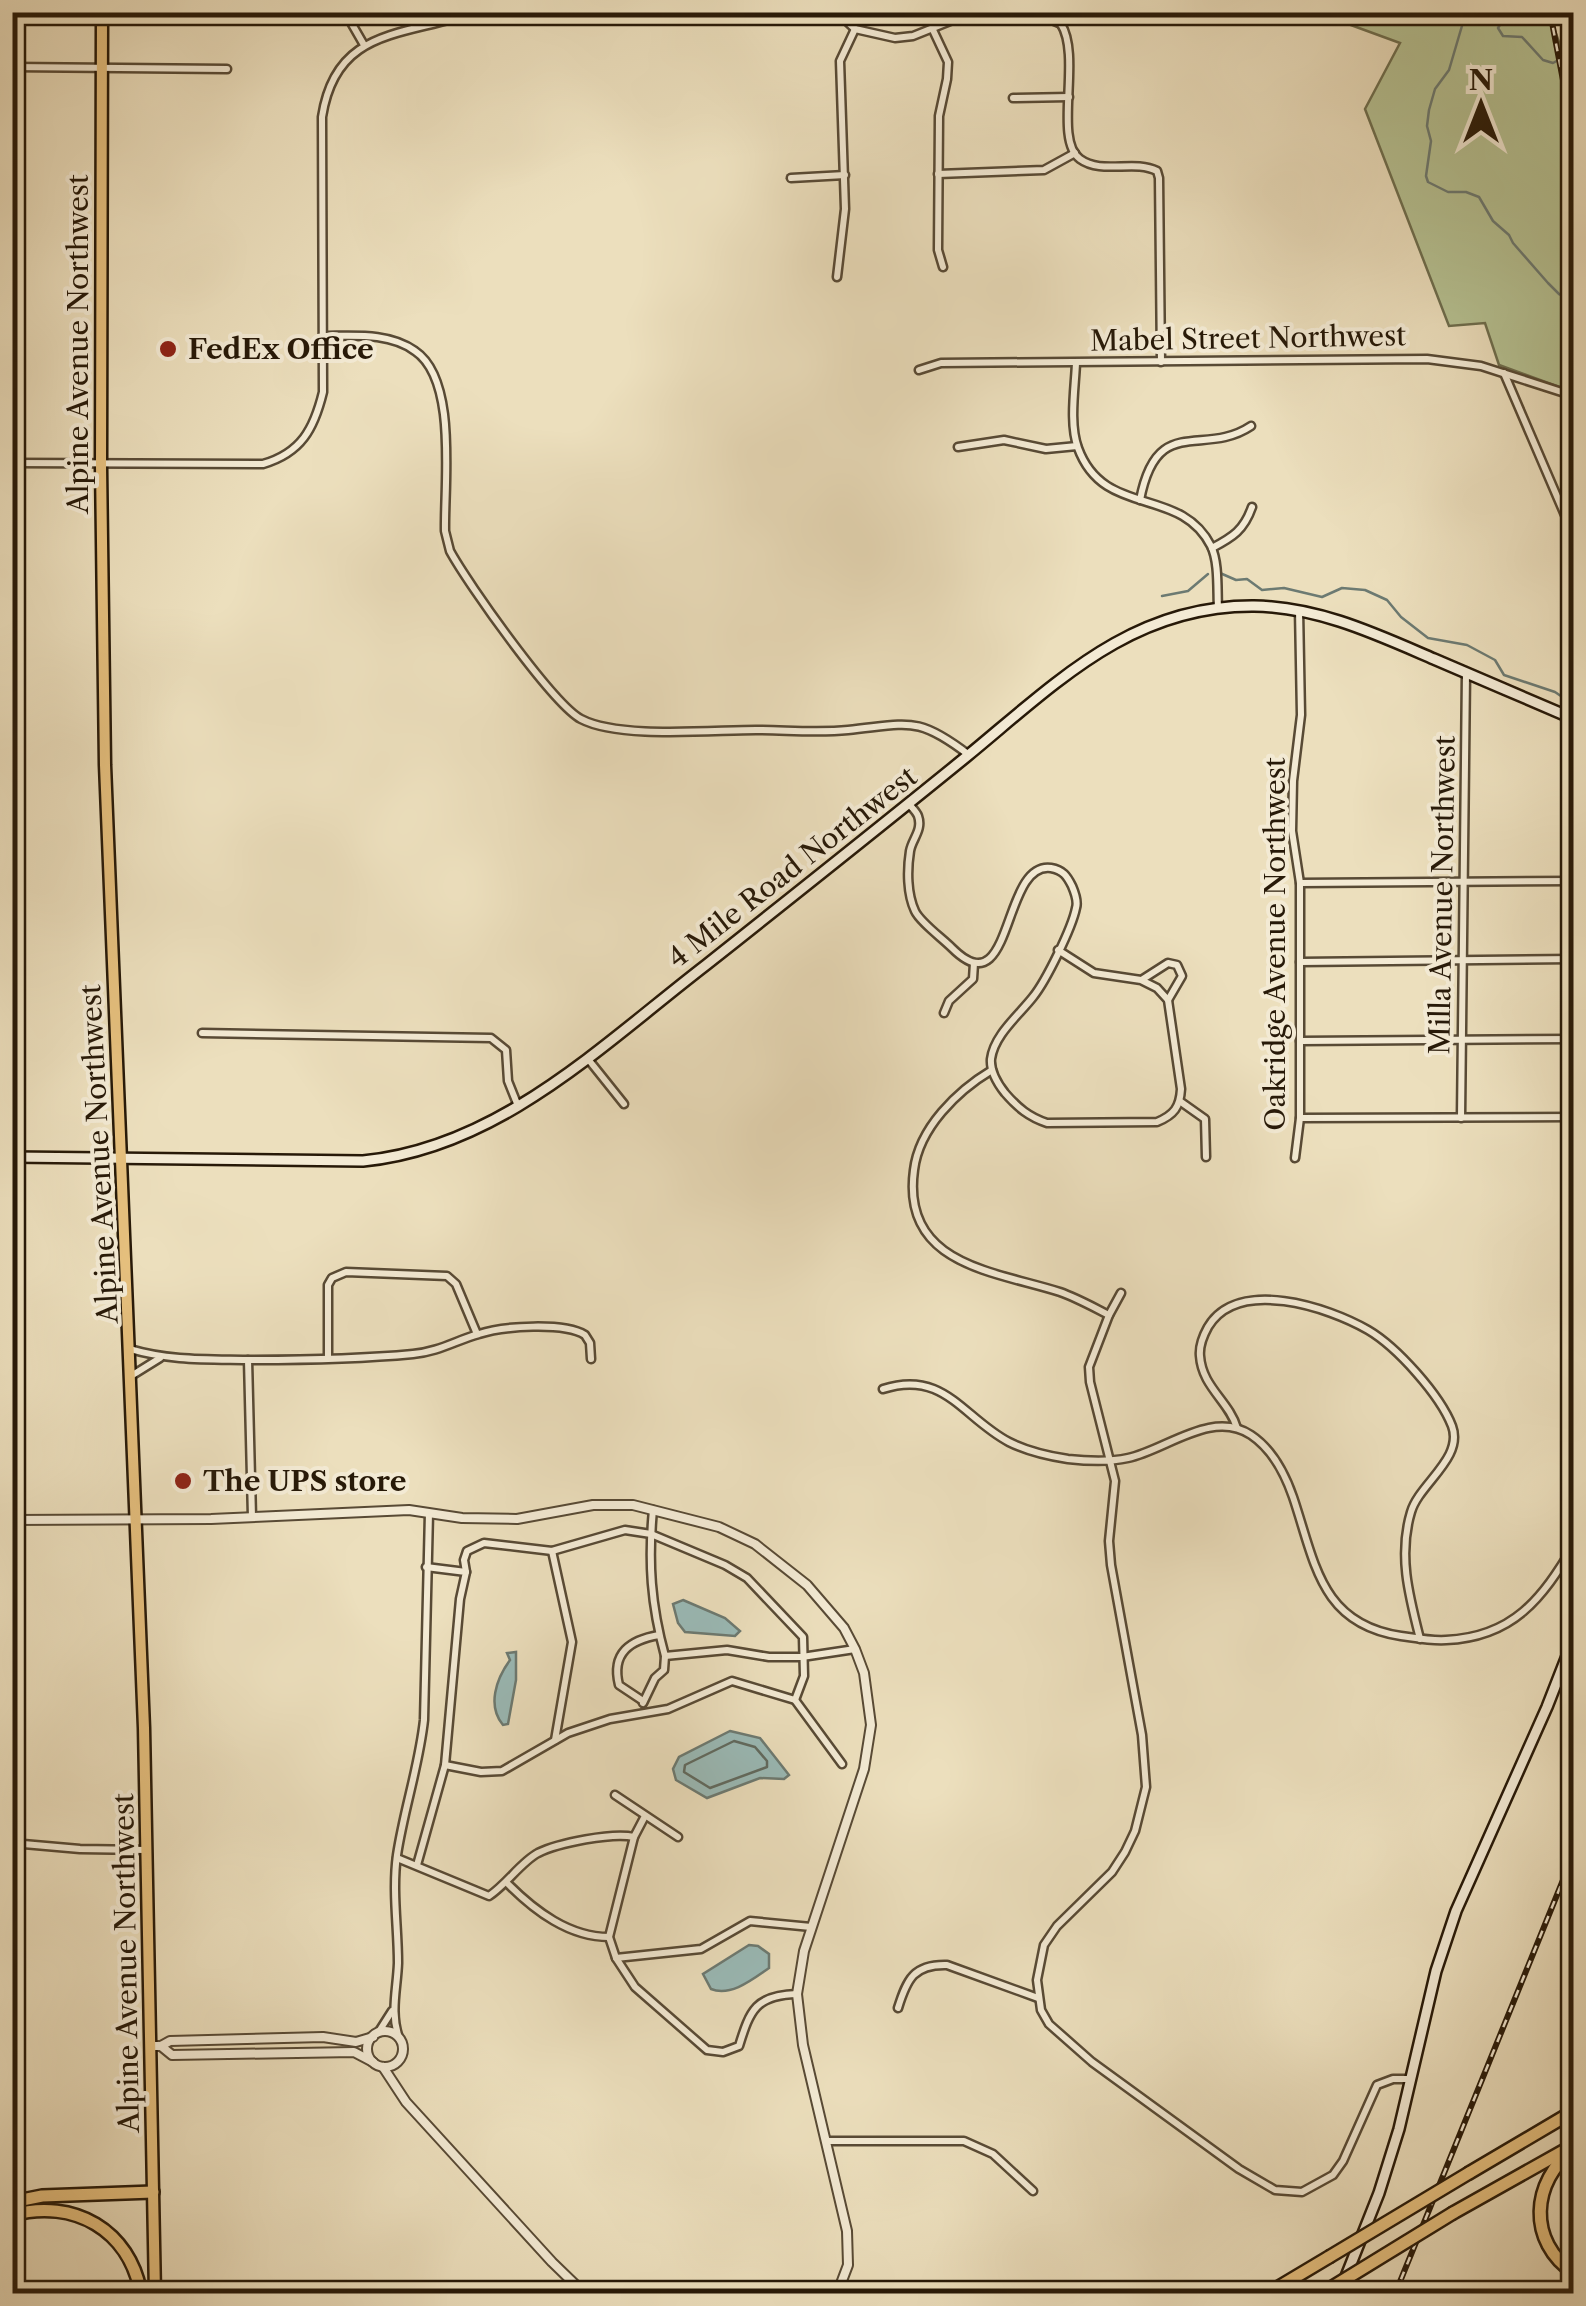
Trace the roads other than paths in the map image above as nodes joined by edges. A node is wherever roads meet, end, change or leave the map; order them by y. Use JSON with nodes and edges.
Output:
{"nodes":[{"id":1,"x":102,"y":12,"type":"edge"},
{"id":2,"x":346,"y":12,"type":"edge"},
{"id":3,"x":474,"y":12,"type":"edge"},
{"id":4,"x":837,"y":12,"type":"edge"},
{"id":5,"x":1071,"y":12,"type":"edge"},
{"id":6,"x":1061,"y":24,"type":"junction"},
{"id":7,"x":854,"y":28,"type":"junction"},
{"id":8,"x":932,"y":30,"type":"junction"},
{"id":9,"x":364,"y":45,"type":"junction"},
{"id":10,"x":12,"y":67,"type":"edge"},
{"id":11,"x":102,"y":68,"type":"junction"},
{"id":12,"x":227,"y":69,"type":"dead end"},
{"id":13,"x":1069,"y":97,"type":"junction"},
{"id":14,"x":1012,"y":98,"type":"dead end"},
{"id":15,"x":1075,"y":154,"type":"junction"},
{"id":16,"x":938,"y":174,"type":"junction"},
{"id":17,"x":844,"y":175,"type":"junction"},
{"id":18,"x":791,"y":178,"type":"dead end"},
{"id":19,"x":12,"y":247,"type":"edge"},
{"id":20,"x":942,"y":268,"type":"dead end"},
{"id":21,"x":837,"y":277,"type":"dead end"},
{"id":22,"x":322,"y":336,"type":"junction"},
{"id":23,"x":1076,"y":362,"type":"junction"},
{"id":24,"x":1161,"y":362,"type":"junction"},
{"id":25,"x":920,"y":370,"type":"dead end"},
{"id":26,"x":1504,"y":373,"type":"junction"},
{"id":27,"x":1574,"y":396,"type":"edge"},
{"id":28,"x":12,"y":403,"type":"edge"},
{"id":29,"x":1251,"y":426,"type":"dead end"},
{"id":30,"x":1077,"y":446,"type":"junction"},
{"id":31,"x":958,"y":448,"type":"dead end"},
{"id":32,"x":12,"y":464,"type":"edge"},
{"id":33,"x":101,"y":466,"type":"junction"},
{"id":34,"x":1140,"y":500,"type":"junction"},
{"id":35,"x":1252,"y":507,"type":"dead end"},
{"id":36,"x":1574,"y":536,"type":"edge"},
{"id":37,"x":1212,"y":548,"type":"junction"},
{"id":38,"x":1218,"y":608,"type":"junction"},
{"id":39,"x":1299,"y":610,"type":"junction"},
{"id":40,"x":1466,"y":673,"type":"junction"},
{"id":41,"x":1574,"y":719,"type":"edge"},
{"id":42,"x":969,"y":755,"type":"junction"},
{"id":43,"x":909,"y":804,"type":"junction"},
{"id":44,"x":1574,"y":881,"type":"edge"},
{"id":45,"x":1462,"y":882,"type":"junction"},
{"id":46,"x":1300,"y":883,"type":"junction"},
{"id":47,"x":1058,"y":950,"type":"junction"},
{"id":48,"x":1574,"y":958,"type":"edge"},
{"id":49,"x":1462,"y":960,"type":"junction"},
{"id":50,"x":1300,"y":962,"type":"junction"},
{"id":51,"x":974,"y":963,"type":"junction"},
{"id":52,"x":1142,"y":980,"type":"junction"},
{"id":53,"x":1168,"y":1000,"type":"junction"},
{"id":54,"x":944,"y":1013,"type":"dead end"},
{"id":55,"x":202,"y":1032,"type":"dead end"},
{"id":56,"x":1462,"y":1039,"type":"junction"},
{"id":57,"x":1574,"y":1039,"type":"edge"},
{"id":58,"x":1300,"y":1041,"type":"junction"},
{"id":59,"x":587,"y":1058,"type":"junction"},
{"id":60,"x":992,"y":1070,"type":"junction"},
{"id":61,"x":1180,"y":1102,"type":"junction"},
{"id":62,"x":624,"y":1104,"type":"dead end"},
{"id":63,"x":518,"y":1106,"type":"junction"},
{"id":64,"x":1574,"y":1117,"type":"edge"},
{"id":65,"x":1300,"y":1118,"type":"junction"},
{"id":66,"x":1462,"y":1118,"type":"junction"},
{"id":67,"x":12,"y":1157,"type":"edge"},
{"id":68,"x":1206,"y":1157,"type":"dead end"},
{"id":69,"x":1296,"y":1158,"type":"dead end"},
{"id":70,"x":122,"y":1159,"type":"junction"},
{"id":71,"x":1122,"y":1293,"type":"dead end"},
{"id":72,"x":1109,"y":1315,"type":"junction"},
{"id":73,"x":477,"y":1334,"type":"junction"},
{"id":74,"x":130,"y":1349,"type":"junction"},
{"id":75,"x":160,"y":1358,"type":"junction"},
{"id":76,"x":328,"y":1358,"type":"junction"},
{"id":77,"x":592,"y":1359,"type":"dead end"},
{"id":78,"x":248,"y":1360,"type":"junction"},
{"id":79,"x":131,"y":1376,"type":"junction"},
{"id":80,"x":884,"y":1389,"type":"dead end"},
{"id":81,"x":1237,"y":1428,"type":"junction"},
{"id":82,"x":1112,"y":1460,"type":"junction"},
{"id":83,"x":653,"y":1508,"type":"junction"},
{"id":84,"x":429,"y":1512,"type":"junction"},
{"id":85,"x":252,"y":1518,"type":"junction"},
{"id":86,"x":12,"y":1520,"type":"edge"},
{"id":87,"x":137,"y":1521,"type":"junction"},
{"id":88,"x":651,"y":1534,"type":"junction"},
{"id":89,"x":1574,"y":1546,"type":"edge"},
{"id":90,"x":552,"y":1551,"type":"junction"},
{"id":91,"x":426,"y":1567,"type":"junction"},
{"id":92,"x":466,"y":1572,"type":"junction"},
{"id":93,"x":659,"y":1635,"type":"junction"},
{"id":94,"x":1574,"y":1638,"type":"edge"},
{"id":95,"x":1420,"y":1639,"type":"junction"},
{"id":96,"x":855,"y":1649,"type":"junction"},
{"id":97,"x":665,"y":1656,"type":"junction"},
{"id":98,"x":802,"y":1657,"type":"junction"},
{"id":99,"x":643,"y":1700,"type":"junction"},
{"id":100,"x":796,"y":1700,"type":"junction"},
{"id":101,"x":645,"y":1712,"type":"junction"},
{"id":102,"x":554,"y":1741,"type":"junction"},
{"id":103,"x":842,"y":1764,"type":"dead end"},
{"id":104,"x":445,"y":1765,"type":"junction"},
{"id":105,"x":615,"y":1795,"type":"dead end"},
{"id":106,"x":645,"y":1816,"type":"junction"},
{"id":107,"x":634,"y":1837,"type":"junction"},
{"id":108,"x":678,"y":1838,"type":"dead end"},
{"id":109,"x":12,"y":1843,"type":"edge"},
{"id":110,"x":148,"y":1850,"type":"junction"},
{"id":111,"x":397,"y":1858,"type":"junction"},
{"id":112,"x":417,"y":1865,"type":"junction"},
{"id":113,"x":508,"y":1884,"type":"junction"},
{"id":114,"x":811,"y":1927,"type":"junction"},
{"id":115,"x":610,"y":1938,"type":"junction"},
{"id":116,"x":616,"y":1958,"type":"junction"},
{"id":117,"x":797,"y":1994,"type":"junction"},
{"id":118,"x":1038,"y":1998,"type":"junction"},
{"id":119,"x":898,"y":2008,"type":"dead end"},
{"id":120,"x":392,"y":2010,"type":"junction"},
{"id":121,"x":375,"y":2035,"type":"junction"},
{"id":122,"x":399,"y":2038,"type":"junction"},
{"id":123,"x":156,"y":2046,"type":"junction"},
{"id":124,"x":399,"y":2060,"type":"junction"},
{"id":125,"x":373,"y":2062,"type":"junction"},
{"id":126,"x":383,"y":2067,"type":"junction"},
{"id":127,"x":1411,"y":2079,"type":"junction"},
{"id":128,"x":398,"y":2090,"type":"junction"},
{"id":129,"x":1574,"y":2102,"type":"edge"},
{"id":130,"x":1574,"y":2111,"type":"edge"},
{"id":131,"x":827,"y":2141,"type":"junction"},
{"id":132,"x":1517,"y":2143,"type":"junction"},
{"id":133,"x":1574,"y":2147,"type":"edge"},
{"id":134,"x":153,"y":2192,"type":"junction"},
{"id":135,"x":1033,"y":2192,"type":"dead end"},
{"id":136,"x":12,"y":2202,"type":"edge"},
{"id":137,"x":12,"y":2215,"type":"edge"},
{"id":138,"x":1574,"y":2272,"type":"edge"},
{"id":139,"x":141,"y":2294,"type":"edge"},
{"id":140,"x":155,"y":2294,"type":"edge"},
{"id":141,"x":586,"y":2294,"type":"edge"},
{"id":142,"x":837,"y":2294,"type":"edge"},
{"id":143,"x":1267,"y":2294,"type":"edge"},
{"id":144,"x":1322,"y":2294,"type":"edge"},
{"id":145,"x":1339,"y":2294,"type":"edge"}],
"edges":[{"from":1,"to":11,"type":"highway","name":"Alpine Avenue Northwest"},
{"from":2,"to":9,"type":"street"},
{"from":3,"to":9,"type":"street"},
{"from":4,"to":7,"type":"street"},
{"from":5,"to":6,"type":"street"},
{"from":6,"to":8,"type":"street"},
{"from":6,"to":13,"type":"street"},
{"from":7,"to":8,"type":"street"},
{"from":7,"to":17,"type":"street"},
{"from":8,"to":16,"type":"street"},
{"from":9,"to":22,"type":"street"},
{"from":10,"to":11,"type":"street"},
{"from":11,"to":12,"type":"street"},
{"from":11,"to":33,"type":"highway","name":"Alpine Avenue Northwest"},
{"from":13,"to":14,"type":"street"},
{"from":13,"to":15,"type":"street"},
{"from":15,"to":16,"type":"street"},
{"from":15,"to":24,"type":"street"},
{"from":16,"to":20,"type":"street"},
{"from":17,"to":18,"type":"street"},
{"from":17,"to":21,"type":"street"},
{"from":19,"to":28,"type":"street"},
{"from":22,"to":33,"type":"street"},
{"from":22,"to":42,"type":"street"},
{"from":23,"to":24,"type":"street","name":"Mabel Street Northwest"},
{"from":23,"to":25,"type":"street","name":"Mabel Street Northwest"},
{"from":23,"to":30,"type":"street"},
{"from":24,"to":26,"type":"street","name":"Mabel Street Northwest"},
{"from":26,"to":27,"type":"street","name":"Mabel Street Northwest"},
{"from":26,"to":36,"type":"street"},
{"from":29,"to":34,"type":"street"},
{"from":30,"to":31,"type":"street"},
{"from":30,"to":34,"type":"street"},
{"from":32,"to":33,"type":"street"},
{"from":33,"to":70,"type":"highway","name":"Alpine Avenue Northwest"},
{"from":34,"to":37,"type":"street"},
{"from":35,"to":37,"type":"street"},
{"from":37,"to":38,"type":"street"},
{"from":38,"to":39,"type":"main road","name":"4 Mile Road Northwest"},
{"from":38,"to":42,"type":"main road","name":"4 Mile Road Northwest"},
{"from":39,"to":40,"type":"main road","name":"4 Mile Road Northwest"},
{"from":39,"to":46,"type":"street","name":"Oakridge Avenue Northwest"},
{"from":40,"to":41,"type":"main road","name":"4 Mile Road Northwest"},
{"from":40,"to":45,"type":"street","name":"Milla Avenue Northwest"},
{"from":42,"to":43,"type":"main road","name":"4 Mile Road Northwest"},
{"from":43,"to":51,"type":"street"},
{"from":43,"to":59,"type":"main road","name":"4 Mile Road Northwest"},
{"from":44,"to":45,"type":"street"},
{"from":45,"to":46,"type":"street"},
{"from":45,"to":49,"type":"street","name":"Milla Avenue Northwest"},
{"from":46,"to":50,"type":"street","name":"Oakridge Avenue Northwest"},
{"from":47,"to":51,"type":"street"},
{"from":47,"to":52,"type":"street"},
{"from":47,"to":60,"type":"street"},
{"from":48,"to":49,"type":"street"},
{"from":49,"to":50,"type":"street"},
{"from":49,"to":56,"type":"street","name":"Milla Avenue Northwest"},
{"from":50,"to":58,"type":"street","name":"Oakridge Avenue Northwest"},
{"from":51,"to":54,"type":"street"},
{"from":52,"to":53,"type":"street"},
{"from":52,"to":53,"type":"street"},
{"from":53,"to":61,"type":"street"},
{"from":55,"to":63,"type":"street"},
{"from":56,"to":57,"type":"street"},
{"from":56,"to":58,"type":"street"},
{"from":56,"to":66,"type":"street","name":"Milla Avenue Northwest"},
{"from":58,"to":65,"type":"street","name":"Oakridge Avenue Northwest"},
{"from":59,"to":62,"type":"street"},
{"from":59,"to":63,"type":"main road","name":"4 Mile Road Northwest"},
{"from":60,"to":61,"type":"street"},
{"from":60,"to":72,"type":"street"},
{"from":61,"to":68,"type":"street"},
{"from":63,"to":70,"type":"main road","name":"4 Mile Road Northwest"},
{"from":64,"to":66,"type":"street"},
{"from":65,"to":66,"type":"street"},
{"from":65,"to":69,"type":"street","name":"Oakridge Avenue Northwest"},
{"from":67,"to":70,"type":"main road","name":"4 Mile Road Northwest"},
{"from":70,"to":74,"type":"highway","name":"Alpine Avenue Northwest"},
{"from":71,"to":72,"type":"street"},
{"from":72,"to":82,"type":"street"},
{"from":73,"to":76,"type":"street"},
{"from":73,"to":76,"type":"street"},
{"from":73,"to":77,"type":"street"},
{"from":74,"to":75,"type":"street"},
{"from":74,"to":79,"type":"highway","name":"Alpine Avenue Northwest"},
{"from":75,"to":78,"type":"street"},
{"from":75,"to":79,"type":"street"},
{"from":76,"to":78,"type":"street"},
{"from":78,"to":85,"type":"street"},
{"from":79,"to":87,"type":"highway","name":"Alpine Avenue Northwest"},
{"from":80,"to":82,"type":"street"},
{"from":81,"to":82,"type":"street"},
{"from":81,"to":95,"type":"street"},
{"from":81,"to":95,"type":"street"},
{"from":82,"to":118,"type":"street"},
{"from":83,"to":84,"type":"street"},
{"from":83,"to":88,"type":"street"},
{"from":83,"to":96,"type":"street"},
{"from":84,"to":85,"type":"street"},
{"from":84,"to":91,"type":"street"},
{"from":85,"to":87,"type":"street"},
{"from":86,"to":87,"type":"street"},
{"from":87,"to":110,"type":"highway","name":"Alpine Avenue Northwest"},
{"from":88,"to":90,"type":"street"},
{"from":88,"to":93,"type":"street"},
{"from":88,"to":98,"type":"street"},
{"from":89,"to":95,"type":"street"},
{"from":90,"to":92,"type":"street"},
{"from":90,"to":102,"type":"street"},
{"from":91,"to":92,"type":"street"},
{"from":91,"to":111,"type":"street"},
{"from":92,"to":104,"type":"street"},
{"from":93,"to":97,"type":"street"},
{"from":93,"to":99,"type":"street"},
{"from":94,"to":127,"type":"main road"},
{"from":96,"to":98,"type":"street"},
{"from":96,"to":114,"type":"street"},
{"from":97,"to":98,"type":"street"},
{"from":97,"to":99,"type":"street"},
{"from":98,"to":100,"type":"street"},
{"from":99,"to":101,"type":"street"},
{"from":100,"to":101,"type":"street"},
{"from":100,"to":103,"type":"street"},
{"from":101,"to":102,"type":"street"},
{"from":102,"to":104,"type":"street"},
{"from":104,"to":112,"type":"street"},
{"from":105,"to":106,"type":"street"},
{"from":106,"to":107,"type":"street"},
{"from":106,"to":108,"type":"street"},
{"from":107,"to":113,"type":"street"},
{"from":107,"to":115,"type":"street"},
{"from":109,"to":110,"type":"street"},
{"from":110,"to":123,"type":"highway","name":"Alpine Avenue Northwest"},
{"from":111,"to":112,"type":"street"},
{"from":111,"to":120,"type":"street"},
{"from":112,"to":113,"type":"street"},
{"from":113,"to":115,"type":"street"},
{"from":114,"to":116,"type":"street"},
{"from":114,"to":117,"type":"street"},
{"from":115,"to":116,"type":"street"},
{"from":116,"to":117,"type":"street"},
{"from":117,"to":131,"type":"street"},
{"from":118,"to":119,"type":"street"},
{"from":118,"to":127,"type":"street"},
{"from":120,"to":121,"type":"street"},
{"from":120,"to":122,"type":"street"},
{"from":121,"to":122,"type":"street"},
{"from":121,"to":123,"type":"street"},
{"from":121,"to":125,"type":"street"},
{"from":122,"to":124,"type":"street"},
{"from":123,"to":125,"type":"street"},
{"from":123,"to":134,"type":"highway","name":"Alpine Avenue Northwest"},
{"from":124,"to":126,"type":"street"},
{"from":124,"to":128,"type":"street"},
{"from":125,"to":126,"type":"street"},
{"from":126,"to":128,"type":"street"},
{"from":127,"to":145,"type":"main road"},
{"from":128,"to":141,"type":"street"},
{"from":129,"to":132,"type":"highway"},
{"from":130,"to":132,"type":"highway"},
{"from":131,"to":135,"type":"street"},
{"from":131,"to":142,"type":"street"},
{"from":132,"to":143,"type":"highway","bridge":true},
{"from":133,"to":138,"type":"highway"},
{"from":133,"to":144,"type":"highway","bridge":true},
{"from":134,"to":136,"type":"highway"},
{"from":134,"to":140,"type":"highway","name":"Alpine Avenue Northwest"},
{"from":137,"to":139,"type":"highway"}]}
